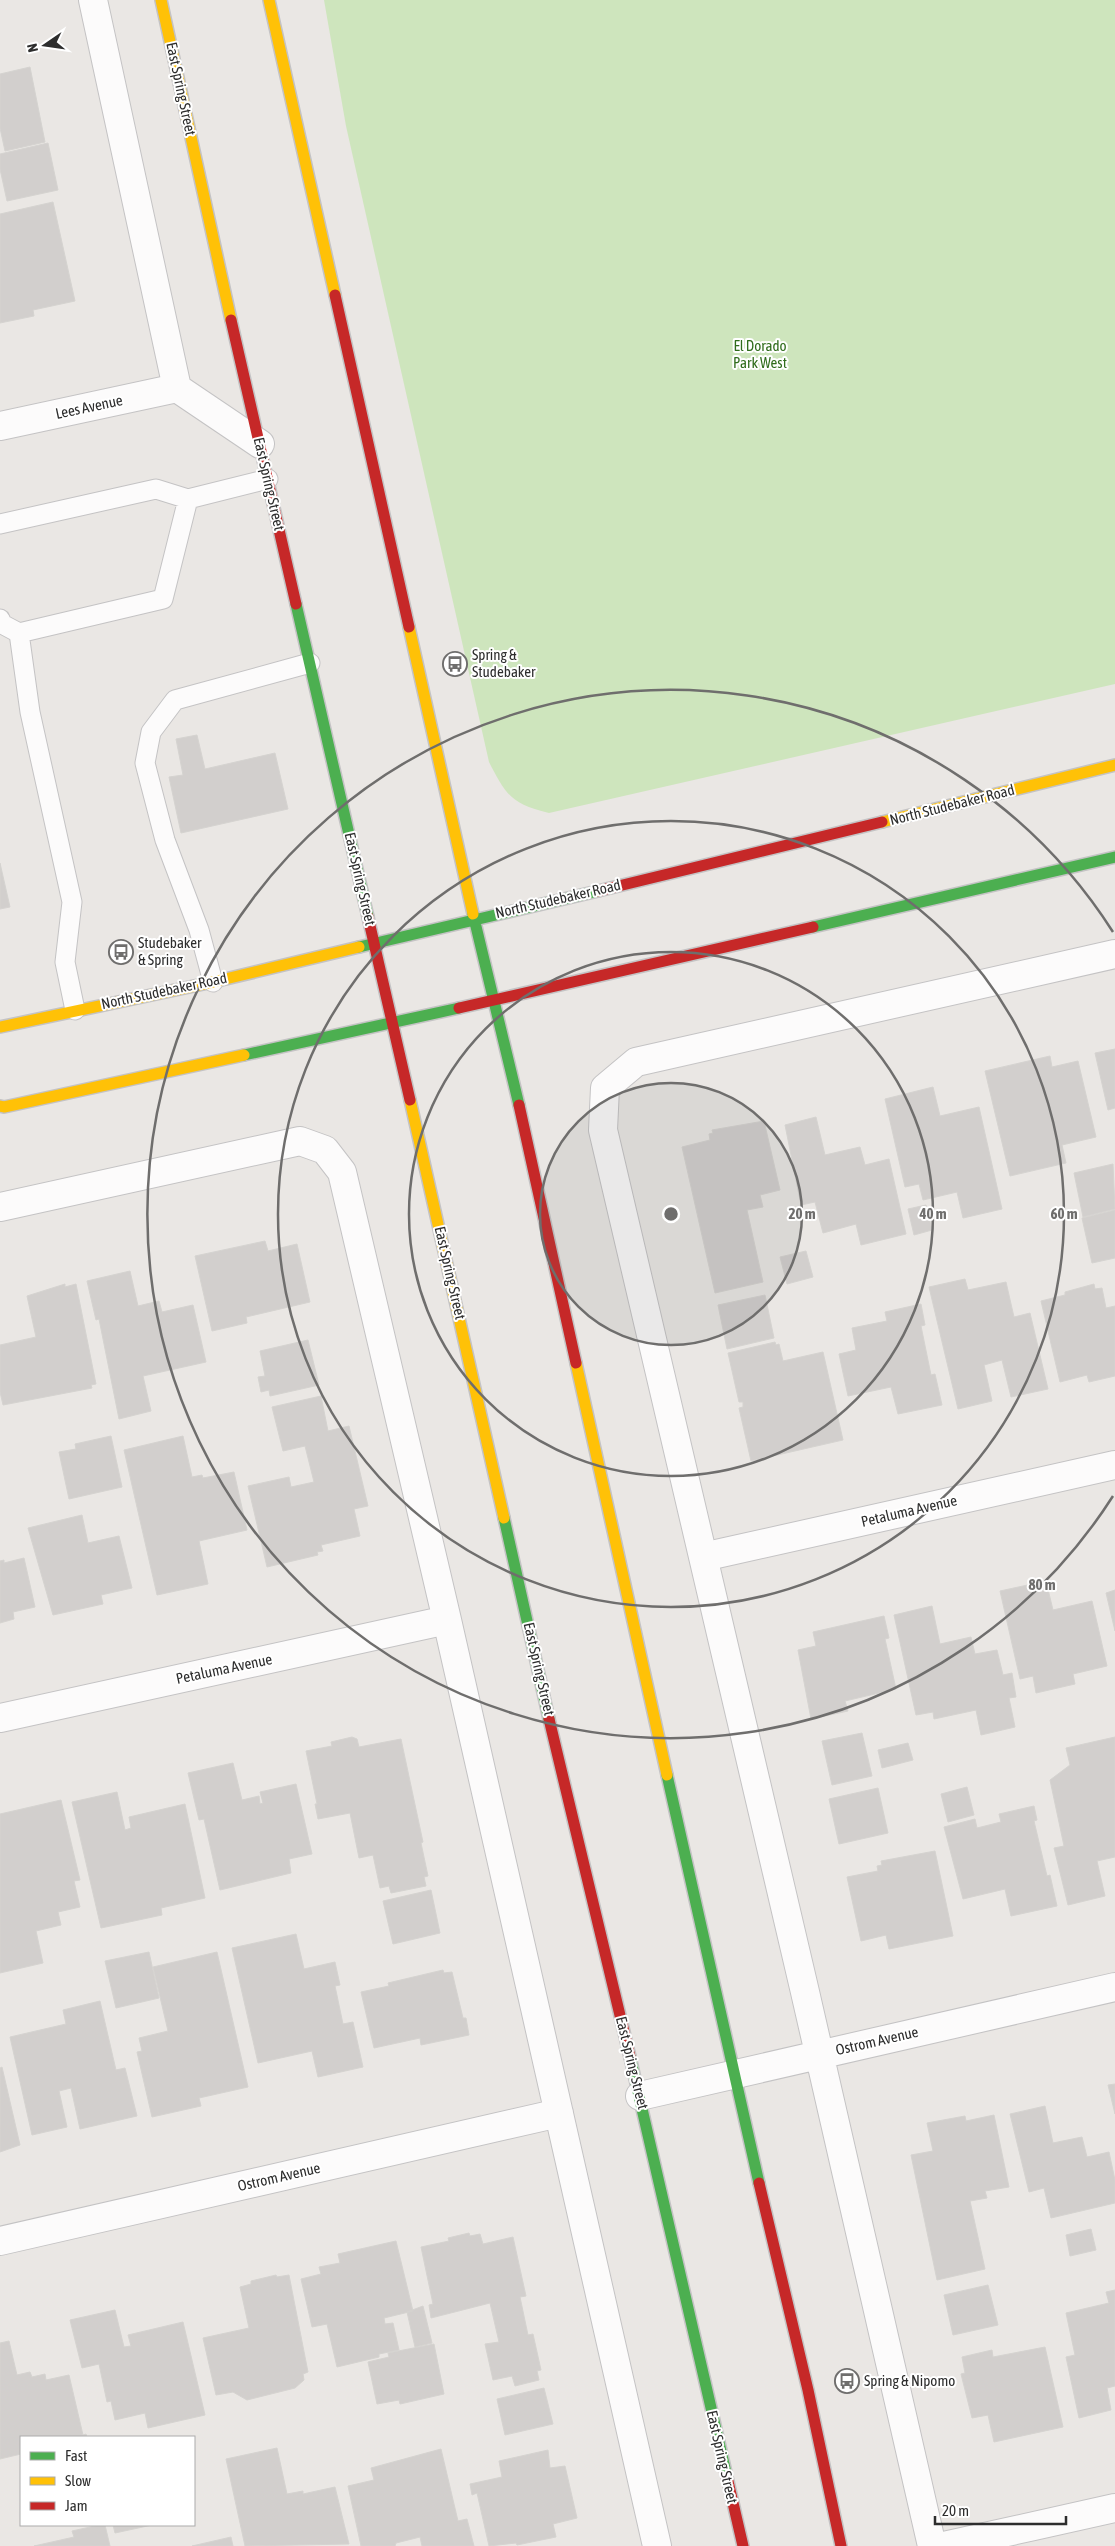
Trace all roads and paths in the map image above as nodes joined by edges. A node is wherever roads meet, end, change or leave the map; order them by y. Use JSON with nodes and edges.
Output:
{"nodes":[{"id":1,"x":93,"y":0,"type":"edge"},
{"id":2,"x":161,"y":0,"type":"edge"},
{"id":3,"x":269,"y":0,"type":"edge"},
{"id":4,"x":177,"y":388,"type":"junction"},
{"id":5,"x":0,"y":426,"type":"edge"},
{"id":6,"x":260,"y":444,"type":"junction"},
{"id":7,"x":268,"y":480,"type":"junction"},
{"id":8,"x":188,"y":499,"type":"junction"},
{"id":9,"x":0,"y":524,"type":"edge"},
{"id":10,"x":0,"y":618,"type":"edge"},
{"id":11,"x":18,"y":633,"type":"junction"},
{"id":12,"x":310,"y":663,"type":"junction"},
{"id":13,"x":1115,"y":765,"type":"edge"},
{"id":14,"x":1115,"y":857,"type":"edge"},
{"id":15,"x":474,"y":919,"type":"junction"},
{"id":16,"x":374,"y":942,"type":"junction"},
{"id":17,"x":1115,"y":954,"type":"edge"},
{"id":18,"x":213,"y":982,"type":"junction"},
{"id":19,"x":495,"y":1000,"type":"junction"},
{"id":20,"x":75,"y":1010,"type":"junction"},
{"id":21,"x":393,"y":1022,"type":"junction"},
{"id":22,"x":0,"y":1028,"type":"edge"},
{"id":23,"x":0,"y":1106,"type":"edge"},
{"id":24,"x":0,"y":1207,"type":"edge"},
{"id":25,"x":1115,"y":1465,"type":"edge"},
{"id":26,"x":703,"y":1557,"type":"junction"},
{"id":27,"x":447,"y":1620,"type":"junction"},
{"id":28,"x":0,"y":1718,"type":"edge"},
{"id":29,"x":1115,"y":1987,"type":"edge"},
{"id":30,"x":820,"y":2054,"type":"junction"},
{"id":31,"x":733,"y":2074,"type":"junction"},
{"id":32,"x":640,"y":2096,"type":"junction"},
{"id":33,"x":559,"y":2112,"type":"junction"},
{"id":34,"x":0,"y":2241,"type":"edge"},
{"id":35,"x":1115,"y":2508,"type":"edge"},
{"id":36,"x":657,"y":2546,"type":"edge"},
{"id":37,"x":743,"y":2546,"type":"edge"},
{"id":38,"x":841,"y":2546,"type":"edge"},
{"id":39,"x":932,"y":2546,"type":"edge"},
{"id":40,"x":944,"y":2546,"type":"edge"}],
"edges":[{"from":1,"to":4,"type":"street"},
{"from":2,"to":6,"type":"main road","name":"East Spring Street"},
{"from":3,"to":15,"type":"main road"},
{"from":4,"to":5,"type":"street","name":"Lees Avenue"},
{"from":4,"to":6,"type":"street"},
{"from":6,"to":7,"type":"main road","name":"East Spring Street"},
{"from":7,"to":8,"type":"lane"},
{"from":7,"to":12,"type":"main road","name":"East Spring Street"},
{"from":8,"to":9,"type":"lane"},
{"from":8,"to":11,"type":"lane"},
{"from":10,"to":11,"type":"lane"},
{"from":11,"to":20,"type":"lane"},
{"from":12,"to":16,"type":"main road","name":"East Spring Street"},
{"from":12,"to":18,"type":"lane"},
{"from":13,"to":15,"type":"main road","name":"North Studebaker Road"},
{"from":14,"to":19,"type":"main road"},
{"from":15,"to":16,"type":"main road","name":"North Studebaker Road"},
{"from":15,"to":19,"type":"main road"},
{"from":16,"to":18,"type":"main road","name":"North Studebaker Road"},
{"from":16,"to":21,"type":"main road","name":"East Spring Street"},
{"from":17,"to":26,"type":"street"},
{"from":18,"to":20,"type":"main road","name":"North Studebaker Road"},
{"from":19,"to":21,"type":"main road"},
{"from":19,"to":31,"type":"main road"},
{"from":20,"to":22,"type":"main road","name":"North Studebaker Road"},
{"from":21,"to":23,"type":"main road"},
{"from":21,"to":32,"type":"main road","name":"East Spring Street"},
{"from":24,"to":27,"type":"street"},
{"from":25,"to":26,"type":"street","name":"Petaluma Avenue"},
{"from":26,"to":30,"type":"street"},
{"from":27,"to":28,"type":"street","name":"Petaluma Avenue"},
{"from":27,"to":33,"type":"street"},
{"from":29,"to":30,"type":"street","name":"Ostrom Avenue"},
{"from":30,"to":31,"type":"street","name":"Ostrom Avenue"},
{"from":30,"to":39,"type":"street"},
{"from":31,"to":32,"type":"street","name":"Ostrom Avenue"},
{"from":31,"to":38,"type":"main road"},
{"from":32,"to":37,"type":"main road","name":"East Spring Street"},
{"from":33,"to":34,"type":"street","name":"Ostrom Avenue"},
{"from":33,"to":36,"type":"street"},
{"from":35,"to":40,"type":"street"}]}
